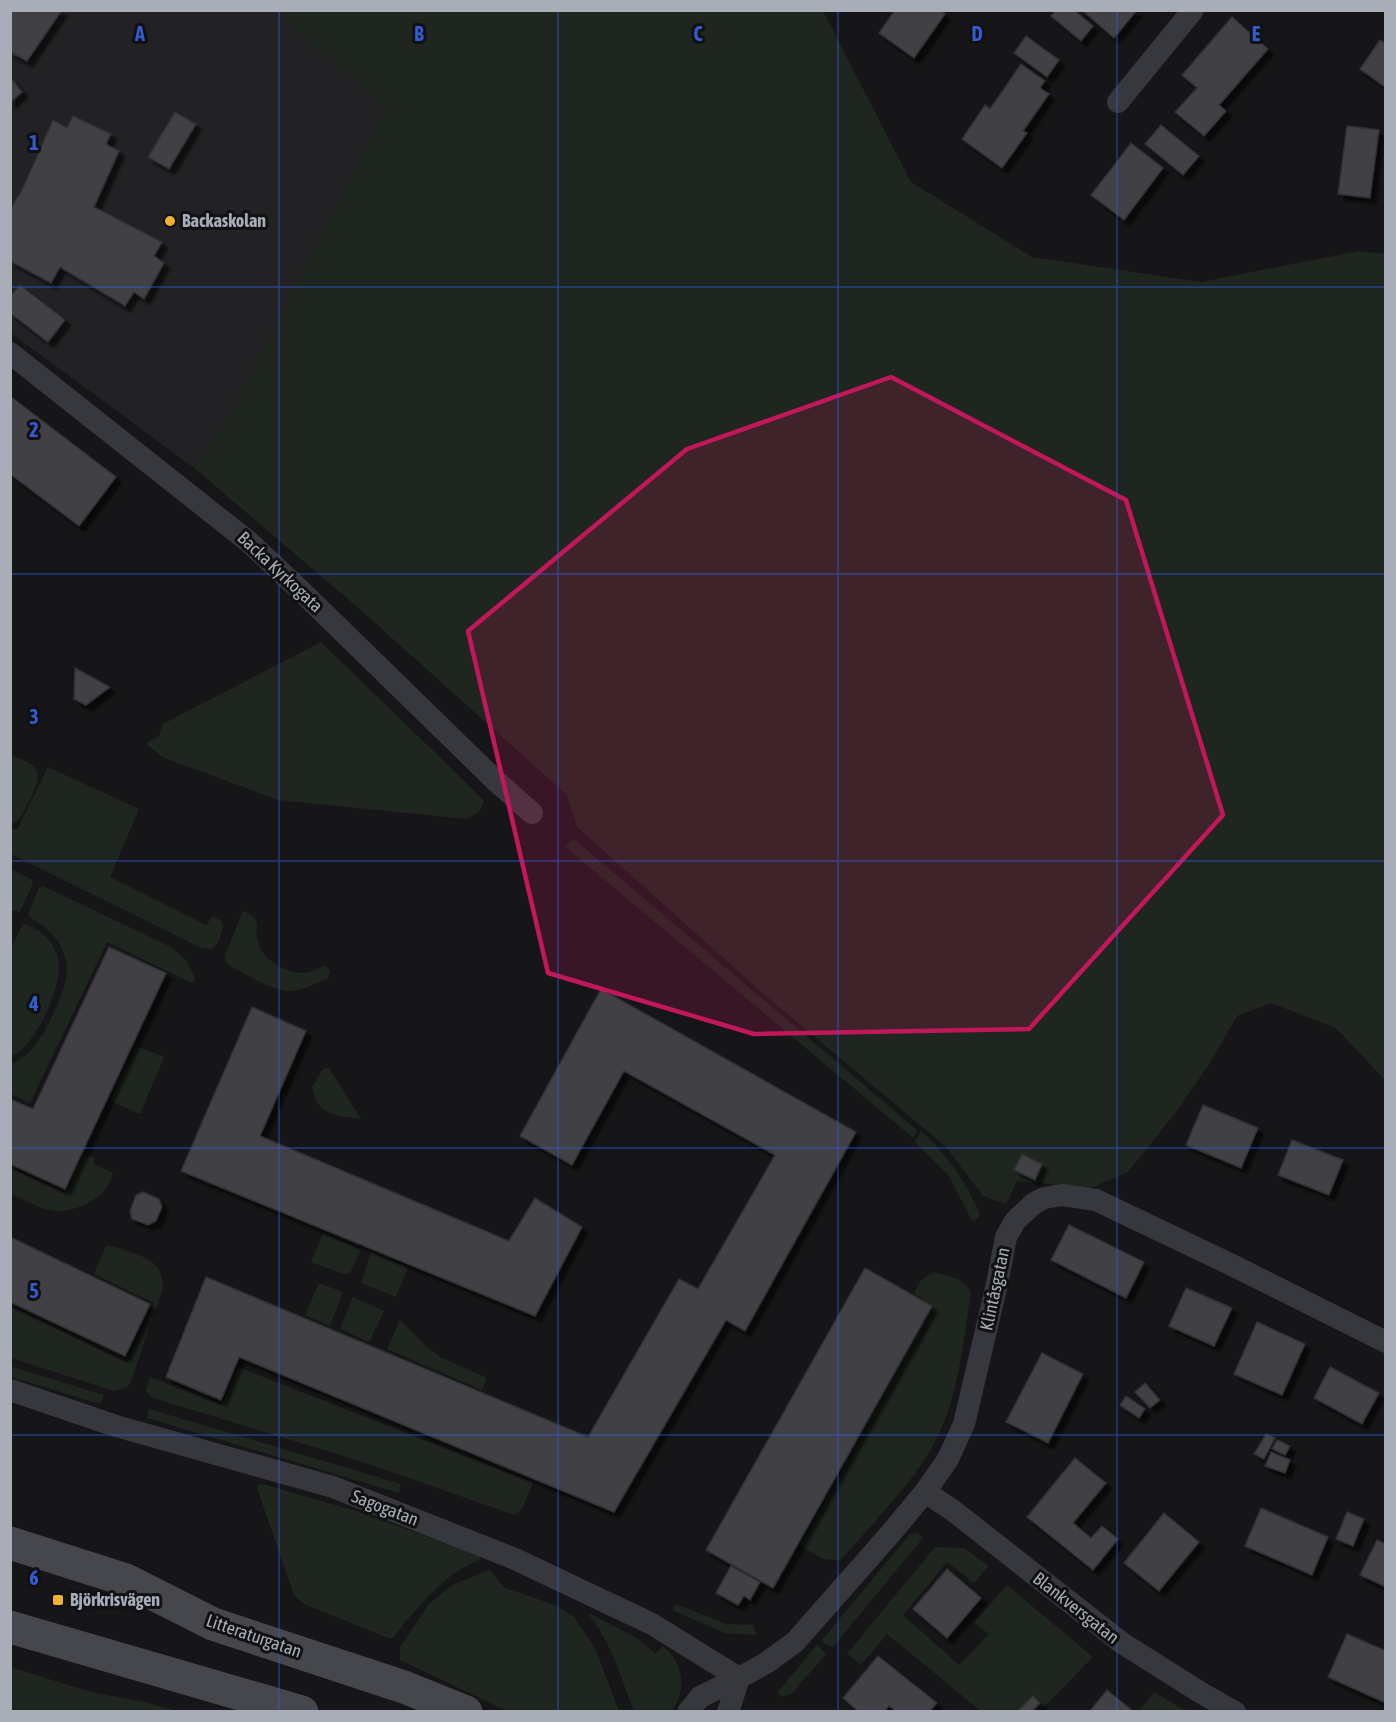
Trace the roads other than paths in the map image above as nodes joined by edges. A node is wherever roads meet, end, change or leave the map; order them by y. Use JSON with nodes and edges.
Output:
{"nodes":[{"id":1,"x":1193,"y":10,"type":"edge"},
{"id":2,"x":1118,"y":102,"type":"dead end"},
{"id":3,"x":10,"y":353,"type":"edge"},
{"id":4,"x":531,"y":813,"type":"dead end"},
{"id":5,"x":1386,"y":1342,"type":"edge"},
{"id":6,"x":10,"y":1390,"type":"edge"},
{"id":7,"x":925,"y":1492,"type":"junction"},
{"id":8,"x":10,"y":1543,"type":"edge"},
{"id":9,"x":10,"y":1628,"type":"edge"},
{"id":10,"x":739,"y":1678,"type":"junction"},
{"id":11,"x":302,"y":1712,"type":"edge"},
{"id":12,"x":466,"y":1712,"type":"edge"},
{"id":13,"x":688,"y":1712,"type":"edge"},
{"id":14,"x":728,"y":1712,"type":"edge"},
{"id":15,"x":1235,"y":1712,"type":"edge"}],
"edges":[{"from":1,"to":2,"type":"street"},
{"from":3,"to":4,"type":"street","name":"Backa Kyrkogata"},
{"from":5,"to":7,"type":"street","name":"Klintåsgatan"},
{"from":6,"to":10,"type":"street","name":"Sagogatan"},
{"from":7,"to":10,"type":"street","name":"Klintåsgatan"},
{"from":7,"to":15,"type":"street","name":"Blankversgatan"},
{"from":8,"to":12,"type":"street","name":"Litteraturgatan"},
{"from":9,"to":11,"type":"street"},
{"from":10,"to":13,"type":"street","name":"Klintåsgatan"},
{"from":10,"to":14,"type":"street"}]}
